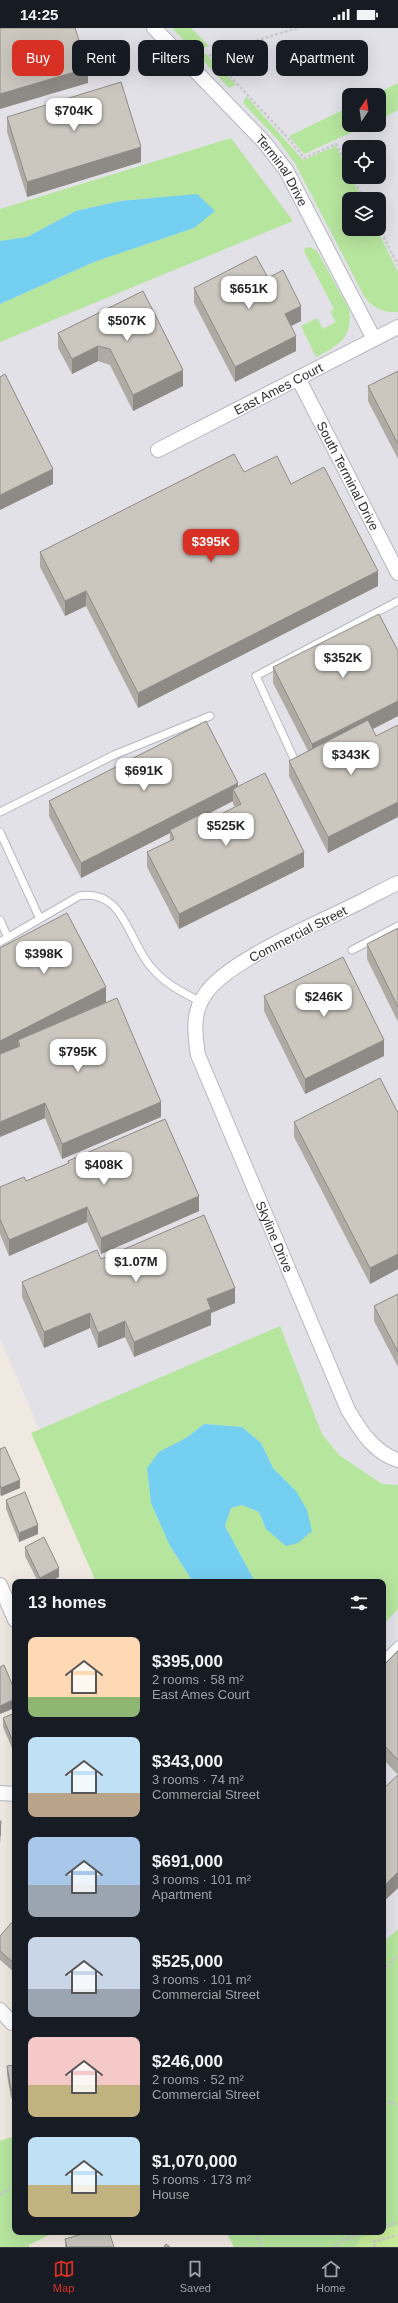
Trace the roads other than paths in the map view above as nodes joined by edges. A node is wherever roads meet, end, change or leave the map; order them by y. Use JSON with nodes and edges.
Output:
{"nodes":[{"id":1,"x":154,"y":28,"type":"edge"},
{"id":2,"x":398,"y":327,"type":"edge"},
{"id":3,"x":374,"y":339,"type":"junction"},
{"id":4,"x":298,"y":378,"type":"junction"},
{"id":5,"x":158,"y":450,"type":"dead end"},
{"id":6,"x":398,"y":573,"type":"edge"},
{"id":7,"x":398,"y":601,"type":"edge"},
{"id":8,"x":210,"y":716,"type":"dead end"},
{"id":9,"x":294,"y":759,"type":"edge"},
{"id":10,"x":0,"y":812,"type":"edge"},
{"id":11,"x":0,"y":832,"type":"edge"},
{"id":12,"x":397,"y":885,"type":"edge"},
{"id":13,"x":40,"y":919,"type":"junction"},
{"id":14,"x":0,"y":920,"type":"edge"},
{"id":15,"x":398,"y":926,"type":"edge"},
{"id":16,"x":8,"y":938,"type":"junction"},
{"id":17,"x":0,"y":942,"type":"edge"},
{"id":18,"x":352,"y":950,"type":"dead end"},
{"id":19,"x":202,"y":999,"type":"junction"},
{"id":20,"x":397,"y":1459,"type":"edge"},
{"id":21,"x":0,"y":1585,"type":"edge"},
{"id":22,"x":12,"y":1613,"type":"edge"},
{"id":23,"x":398,"y":1645,"type":"edge"},
{"id":24,"x":386,"y":1657,"type":"edge"},
{"id":25,"x":0,"y":1793,"type":"edge"},
{"id":26,"x":12,"y":1794,"type":"edge"},
{"id":27,"x":0,"y":2010,"type":"edge"},
{"id":28,"x":12,"y":2023,"type":"dead end"}],
"edges":[{"from":1,"to":3,"type":"street","name":"Terminal Drive"},
{"from":2,"to":3,"type":"street","name":"East Ames Court"},
{"from":3,"to":4,"type":"street","name":"East Ames Court"},
{"from":4,"to":5,"type":"street","name":"East Ames Court"},
{"from":4,"to":6,"type":"street","name":"South Terminal Drive"},
{"from":7,"to":9,"type":"lane"},
{"from":8,"to":10,"type":"lane"},
{"from":11,"to":13,"type":"lane"},
{"from":12,"to":19,"type":"street","name":"Commercial Street"},
{"from":13,"to":16,"type":"lane"},
{"from":13,"to":19,"type":"lane"},
{"from":14,"to":16,"type":"lane"},
{"from":15,"to":18,"type":"lane"},
{"from":16,"to":17,"type":"lane"},
{"from":19,"to":20,"type":"street","name":"Skyline Drive"},
{"from":21,"to":22,"type":"street"},
{"from":23,"to":24,"type":"lane"},
{"from":25,"to":26,"type":"street"},
{"from":27,"to":28,"type":"street"}]}
